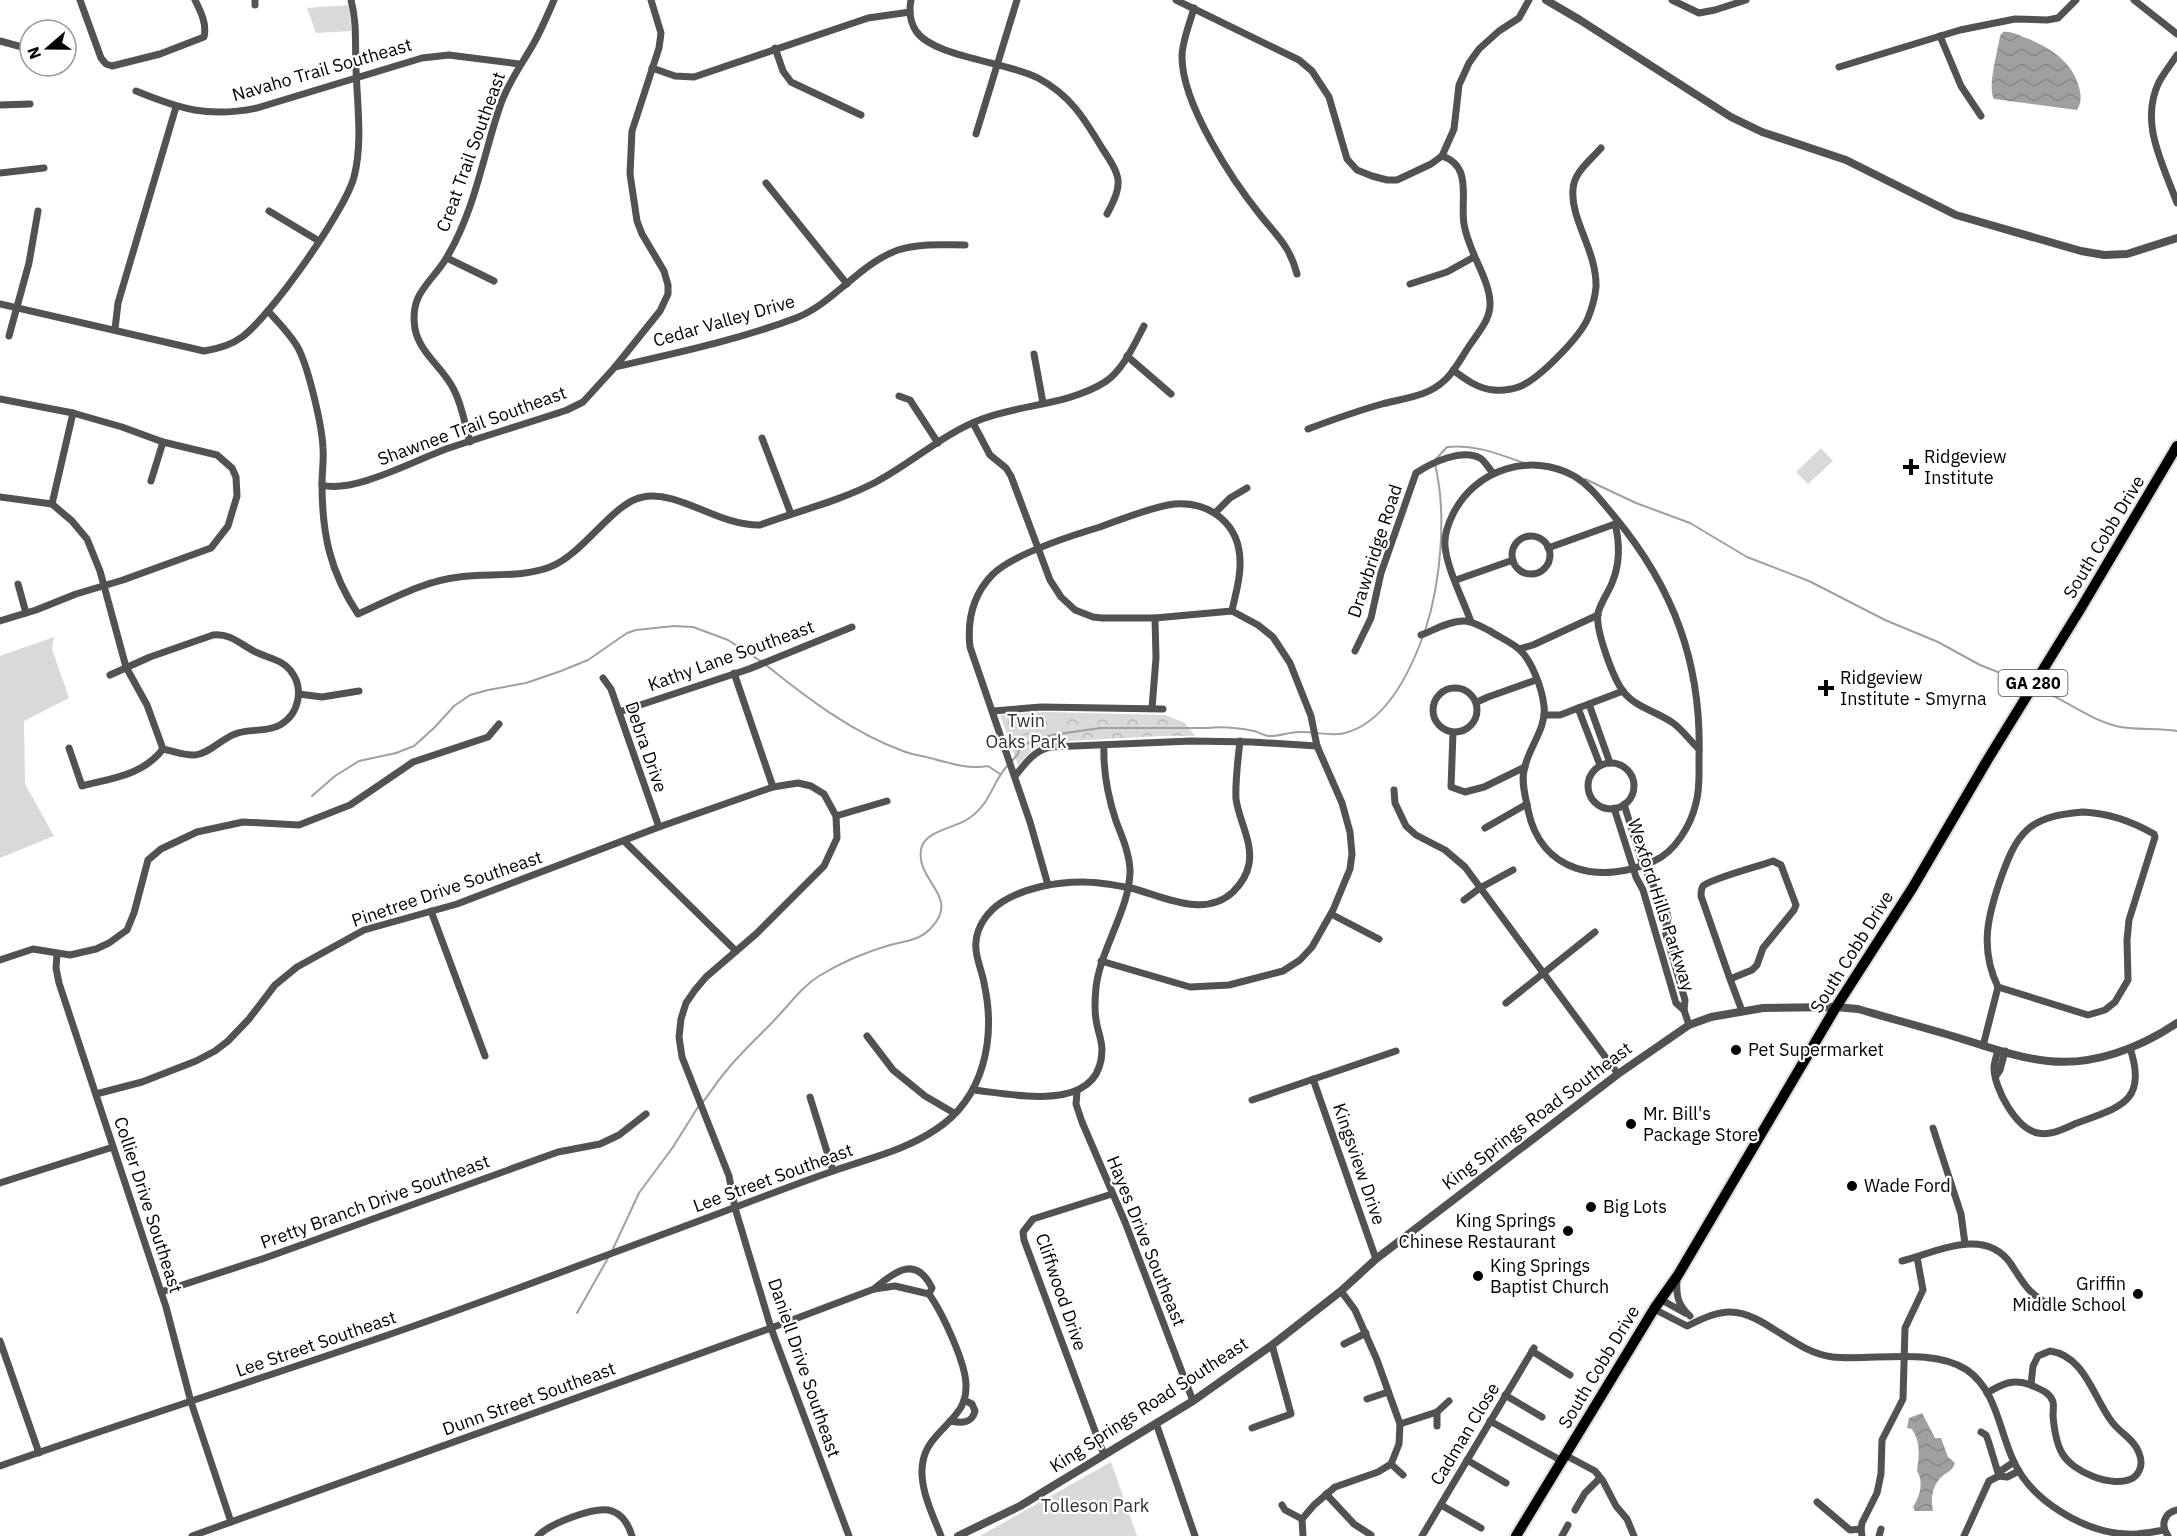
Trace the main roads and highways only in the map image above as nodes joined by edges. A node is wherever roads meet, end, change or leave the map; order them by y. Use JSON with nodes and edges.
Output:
{"nodes":[{"id":1,"x":2177,"y":446,"type":"edge"},
{"id":2,"x":1516,"y":1536,"type":"edge"}],
"edges":[{"from":1,"to":2,"type":"main road","name":"South Cobb Drive","number":"GA 280"}]}
